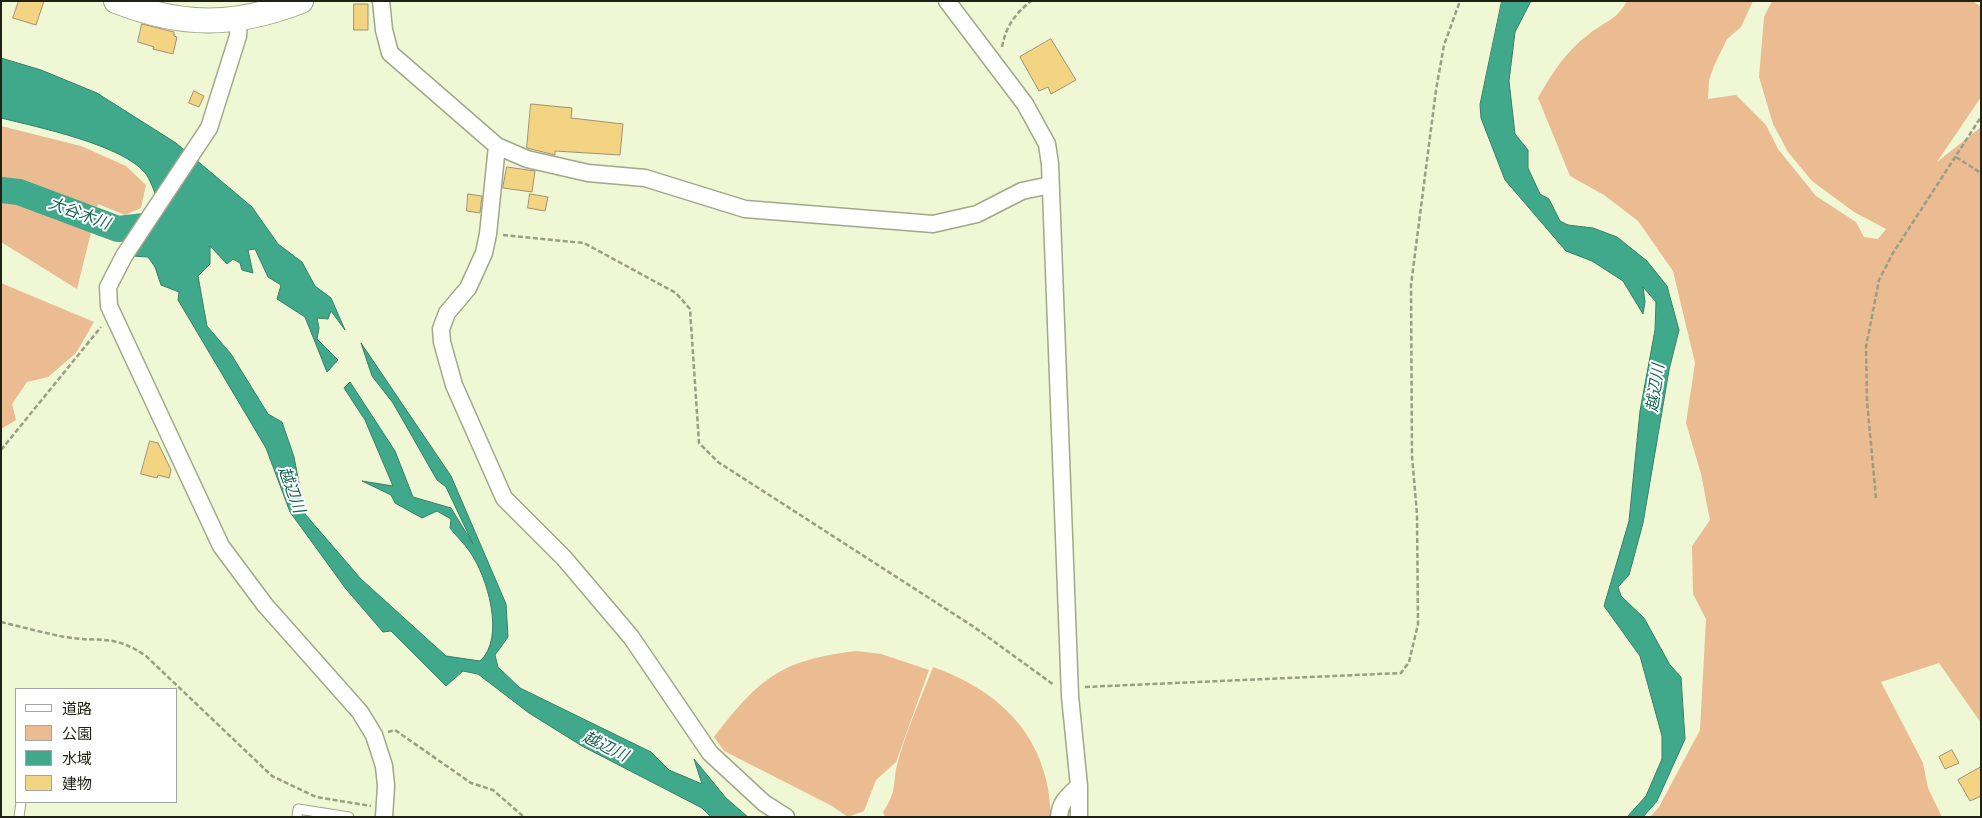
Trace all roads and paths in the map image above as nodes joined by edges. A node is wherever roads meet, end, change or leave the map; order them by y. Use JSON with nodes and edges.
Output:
{"nodes":[{"id":1,"x":116,"y":1,"type":"edge"},
{"id":2,"x":301,"y":1,"type":"edge"},
{"id":3,"x":381,"y":1,"type":"edge"},
{"id":4,"x":947,"y":1,"type":"edge"},
{"id":5,"x":1031,"y":1,"type":"edge"},
{"id":6,"x":1460,"y":1,"type":"edge"},
{"id":7,"x":239,"y":19,"type":"junction"},
{"id":8,"x":998,"y":68,"type":"junction"},
{"id":9,"x":1981,"y":117,"type":"edge"},
{"id":10,"x":497,"y":146,"type":"junction"},
{"id":11,"x":1956,"y":156,"type":"junction"},
{"id":12,"x":1981,"y":172,"type":"edge"},
{"id":13,"x":1050,"y":185,"type":"junction"},
{"id":14,"x":488,"y":234,"type":"junction"},
{"id":15,"x":112,"y":314,"type":"junction"},
{"id":16,"x":1,"y":450,"type":"edge"},
{"id":17,"x":1876,"y":498,"type":"dead end"},
{"id":18,"x":1,"y":622,"type":"edge"},
{"id":19,"x":1070,"y":691,"type":"junction"},
{"id":20,"x":374,"y":735,"type":"junction"},
{"id":21,"x":1080,"y":786,"type":"junction"},
{"id":22,"x":21,"y":803,"type":"edge"},
{"id":23,"x":384,"y":813,"type":"edge"},
{"id":24,"x":19,"y":817,"type":"edge"},
{"id":25,"x":297,"y":817,"type":"edge"},
{"id":26,"x":348,"y":817,"type":"edge"},
{"id":27,"x":524,"y":817,"type":"edge"},
{"id":28,"x":786,"y":817,"type":"edge"},
{"id":29,"x":1059,"y":817,"type":"edge"},
{"id":30,"x":1080,"y":817,"type":"edge"}],
"edges":[{"from":1,"to":7,"type":"main road"},
{"from":2,"to":7,"type":"main road"},
{"from":3,"to":10,"type":"street"},
{"from":4,"to":8,"type":"street"},
{"from":5,"to":8,"type":"path"},
{"from":6,"to":19,"type":"path"},
{"from":7,"to":15,"type":"street"},
{"from":8,"to":13,"type":"street"},
{"from":9,"to":11,"type":"path"},
{"from":10,"to":13,"type":"street"},
{"from":10,"to":14,"type":"street"},
{"from":11,"to":12,"type":"path"},
{"from":11,"to":17,"type":"path"},
{"from":13,"to":19,"type":"street"},
{"from":14,"to":19,"type":"path"},
{"from":14,"to":28,"type":"street"},
{"from":15,"to":16,"type":"path"},
{"from":15,"to":20,"type":"street"},
{"from":18,"to":23,"type":"path"},
{"from":19,"to":21,"type":"street"},
{"from":20,"to":23,"type":"street"},
{"from":20,"to":27,"type":"path"},
{"from":21,"to":29,"type":"street"},
{"from":21,"to":30,"type":"street"},
{"from":22,"to":24,"type":"lane"},
{"from":25,"to":26,"type":"lane"}]}
